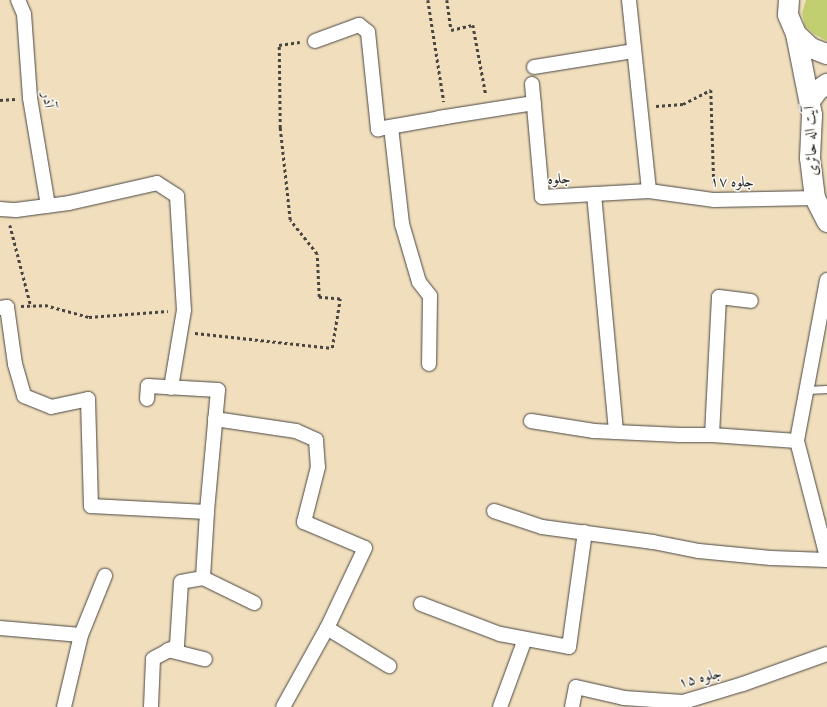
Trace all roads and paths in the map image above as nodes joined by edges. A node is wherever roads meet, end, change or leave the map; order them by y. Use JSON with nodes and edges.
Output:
{"nodes":[{"id":1,"x":18,"y":0,"type":"edge"},
{"id":2,"x":428,"y":0,"type":"edge"},
{"id":3,"x":447,"y":0,"type":"edge"},
{"id":4,"x":629,"y":0,"type":"edge"},
{"id":5,"x":789,"y":0,"type":"edge"},
{"id":6,"x":796,"y":34,"type":"junction"},
{"id":7,"x":314,"y":41,"type":"joint"},
{"id":8,"x":634,"y":50,"type":"junction"},
{"id":9,"x":827,"y":54,"type":"edge"},
{"id":10,"x":534,"y":67,"type":"dead end"},
{"id":11,"x":532,"y":84,"type":"dead end"},
{"id":12,"x":827,"y":84,"type":"edge"},
{"id":13,"x":810,"y":101,"type":"junction"},
{"id":14,"x":534,"y":103,"type":"junction"},
{"id":15,"x":640,"y":108,"type":"junction"},
{"id":16,"x":489,"y":111,"type":"junction"},
{"id":17,"x":442,"y":118,"type":"junction"},
{"id":18,"x":384,"y":128,"type":"junction"},
{"id":19,"x":649,"y":191,"type":"junction"},
{"id":20,"x":594,"y":194,"type":"junction"},
{"id":21,"x":815,"y":198,"type":"junction"},
{"id":22,"x":714,"y":200,"type":"junction"},
{"id":23,"x":48,"y":206,"type":"junction"},
{"id":24,"x":3,"y":210,"type":"edge"},
{"id":25,"x":827,"y":222,"type":"edge"},
{"id":26,"x":827,"y":280,"type":"edge"},
{"id":27,"x":751,"y":301,"type":"dead end"},
{"id":28,"x":31,"y":306,"type":"junction"},
{"id":29,"x":3,"y":307,"type":"edge"},
{"id":30,"x":184,"y":310,"type":"junction"},
{"id":31,"x":181,"y":331,"type":"junction"},
{"id":32,"x":429,"y":364,"type":"dead end"},
{"id":33,"x":170,"y":388,"type":"junction"},
{"id":34,"x":827,"y":389,"type":"edge"},
{"id":35,"x":807,"y":390,"type":"junction"},
{"id":36,"x":147,"y":399,"type":"dead end"},
{"id":37,"x":215,"y":419,"type":"junction"},
{"id":38,"x":531,"y":421,"type":"dead end"},
{"id":39,"x":616,"y":432,"type":"junction"},
{"id":40,"x":712,"y":435,"type":"junction"},
{"id":41,"x":797,"y":441,"type":"junction"},
{"id":42,"x":494,"y":511,"type":"dead end"},
{"id":43,"x":207,"y":512,"type":"junction"},
{"id":44,"x":585,"y":532,"type":"junction"},
{"id":45,"x":827,"y":559,"type":"edge"},
{"id":46,"x":105,"y":576,"type":"dead end"},
{"id":47,"x":203,"y":578,"type":"junction"},
{"id":48,"x":254,"y":603,"type":"dead end"},
{"id":49,"x":421,"y":604,"type":"dead end"},
{"id":50,"x":0,"y":628,"type":"edge"},
{"id":51,"x":327,"y":628,"type":"junction"},
{"id":52,"x":81,"y":635,"type":"junction"},
{"id":53,"x":525,"y":639,"type":"junction"},
{"id":54,"x":168,"y":650,"type":"junction"},
{"id":55,"x":827,"y":654,"type":"edge"},
{"id":56,"x":205,"y":659,"type":"dead end"},
{"id":57,"x":389,"y":666,"type":"dead end"},
{"id":58,"x":64,"y":707,"type":"edge"},
{"id":59,"x":152,"y":707,"type":"edge"},
{"id":60,"x":283,"y":707,"type":"edge"},
{"id":61,"x":500,"y":707,"type":"edge"},
{"id":62,"x":572,"y":707,"type":"edge"}],
"edges":[{"from":1,"to":23,"type":"street","name":"آذر"},
{"from":2,"to":17,"type":"path"},
{"from":3,"to":16,"type":"path"},
{"from":4,"to":8,"type":"street"},
{"from":5,"to":6,"type":"main road"},
{"from":6,"to":9,"type":"main road"},
{"from":6,"to":13,"type":"main road","name":"آیت اله حائری"},
{"from":7,"to":18,"type":"street"},
{"from":7,"to":31,"type":"path"},
{"from":8,"to":10,"type":"street"},
{"from":8,"to":15,"type":"street"},
{"from":11,"to":14,"type":"street","name":"جلوه"},
{"from":12,"to":13,"type":"main road"},
{"from":13,"to":21,"type":"main road","name":"آیت اله حائری"},
{"from":14,"to":16,"type":"street"},
{"from":14,"to":20,"type":"street","name":"جلوه"},
{"from":15,"to":19,"type":"street"},
{"from":15,"to":22,"type":"path"},
{"from":16,"to":17,"type":"street"},
{"from":17,"to":18,"type":"street"},
{"from":18,"to":32,"type":"street"},
{"from":19,"to":20,"type":"street","name":"جلوه"},
{"from":19,"to":22,"type":"street","name":"جلوه ۱۷"},
{"from":20,"to":39,"type":"street"},
{"from":21,"to":22,"type":"street","name":"جلوه ۱۷"},
{"from":21,"to":25,"type":"main road","name":"آیت اله حائری"},
{"from":23,"to":24,"type":"street"},
{"from":23,"to":30,"type":"street"},
{"from":24,"to":28,"type":"path"},
{"from":26,"to":35,"type":"street"},
{"from":27,"to":40,"type":"street"},
{"from":28,"to":29,"type":"path"},
{"from":28,"to":30,"type":"path"},
{"from":29,"to":43,"type":"street"},
{"from":30,"to":31,"type":"street"},
{"from":31,"to":33,"type":"street"},
{"from":33,"to":36,"type":"street"},
{"from":33,"to":37,"type":"street"},
{"from":34,"to":35,"type":"lane"},
{"from":35,"to":41,"type":"street"},
{"from":37,"to":43,"type":"street"},
{"from":37,"to":51,"type":"street"},
{"from":38,"to":39,"type":"street"},
{"from":39,"to":40,"type":"street"},
{"from":40,"to":41,"type":"street"},
{"from":41,"to":45,"type":"street"},
{"from":42,"to":44,"type":"street"},
{"from":43,"to":47,"type":"street"},
{"from":44,"to":45,"type":"street"},
{"from":44,"to":53,"type":"street"},
{"from":46,"to":52,"type":"street"},
{"from":47,"to":48,"type":"street"},
{"from":47,"to":54,"type":"street"},
{"from":49,"to":53,"type":"street"},
{"from":50,"to":52,"type":"street"},
{"from":51,"to":57,"type":"street"},
{"from":51,"to":60,"type":"street"},
{"from":52,"to":58,"type":"street"},
{"from":53,"to":61,"type":"street"},
{"from":54,"to":56,"type":"street"},
{"from":54,"to":59,"type":"street"},
{"from":55,"to":62,"type":"street","name":"جلوه ۱۵"}]}
